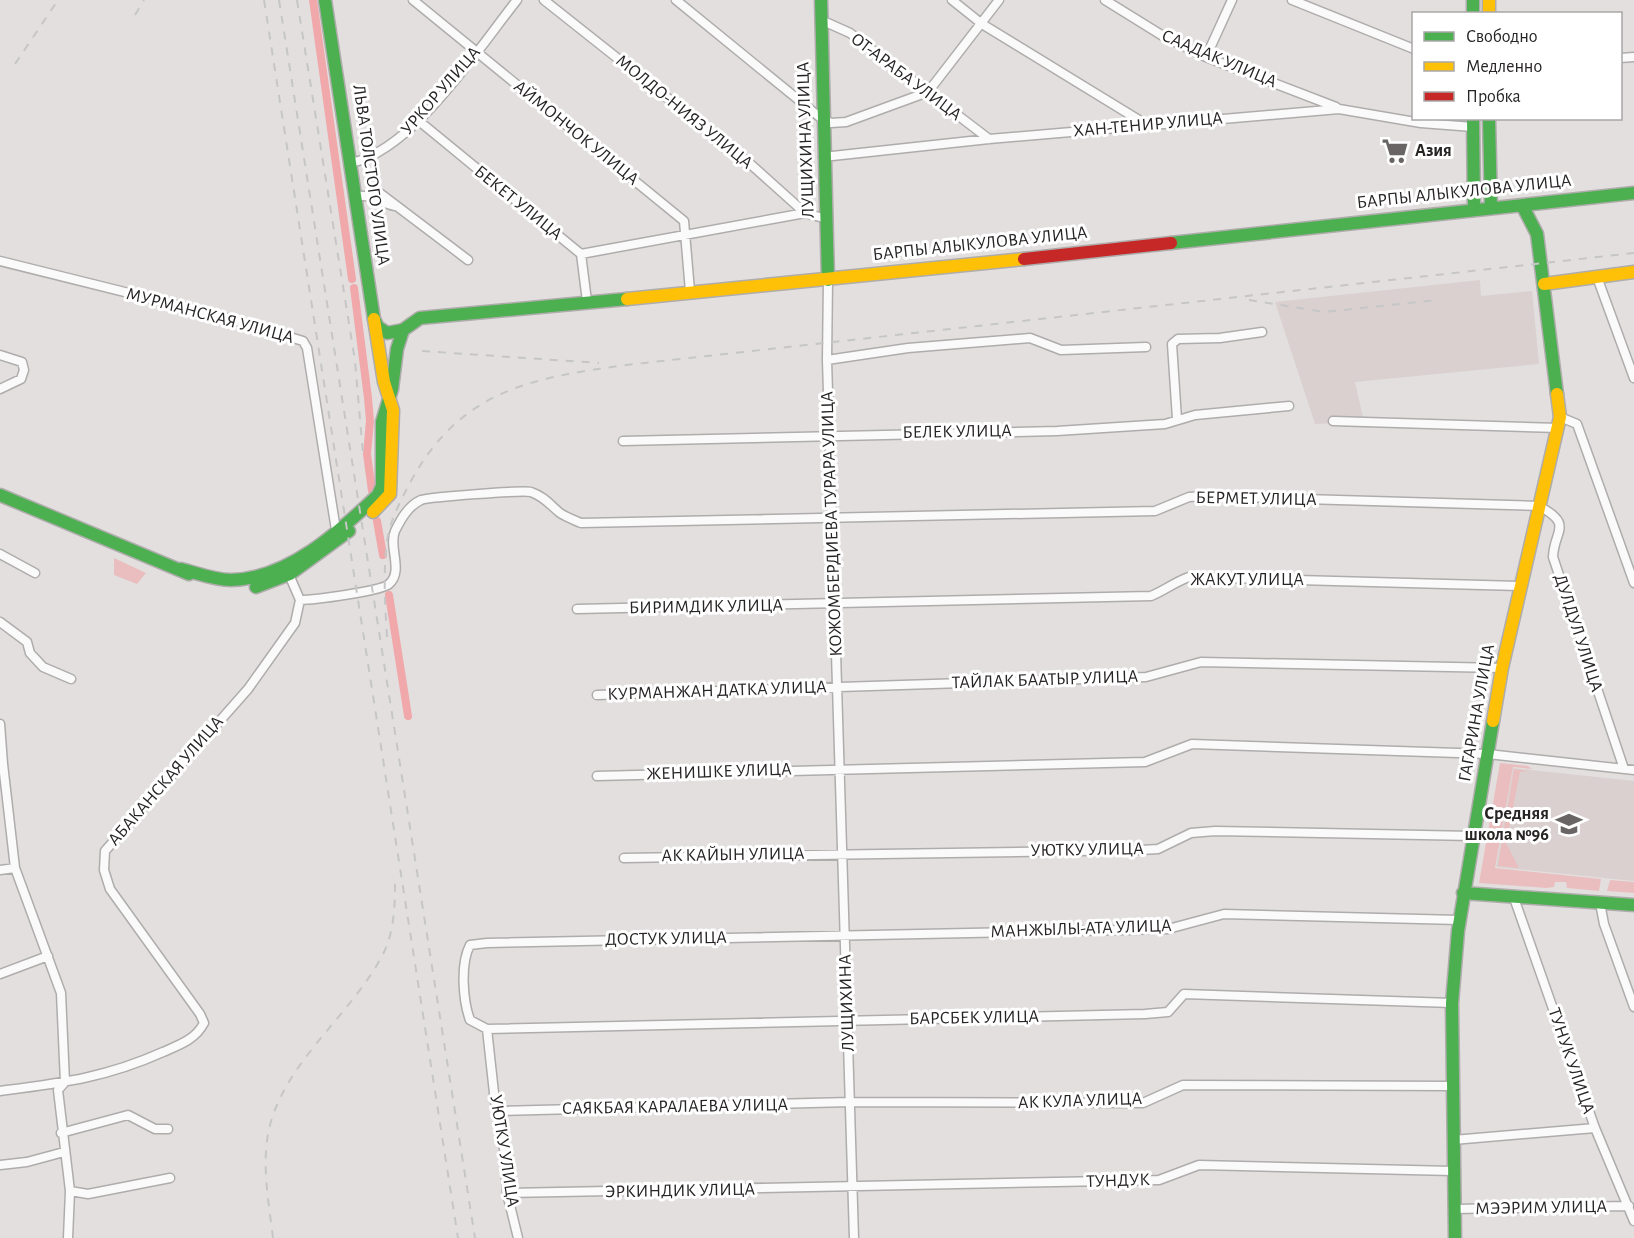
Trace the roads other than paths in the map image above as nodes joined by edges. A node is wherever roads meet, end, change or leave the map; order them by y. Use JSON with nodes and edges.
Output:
{"nodes":[{"id":1,"x":325,"y":0,"type":"edge"},
{"id":2,"x":413,"y":0,"type":"edge"},
{"id":3,"x":517,"y":0,"type":"edge"},
{"id":4,"x":544,"y":0,"type":"edge"},
{"id":5,"x":676,"y":0,"type":"edge"},
{"id":6,"x":952,"y":0,"type":"edge"},
{"id":7,"x":999,"y":0,"type":"edge"},
{"id":8,"x":1105,"y":0,"type":"edge"},
{"id":9,"x":1232,"y":0,"type":"edge"},
{"id":10,"x":1292,"y":0,"type":"edge"},
{"id":11,"x":819,"y":1,"type":"edge"},
{"id":12,"x":821,"y":20,"type":"junction"},
{"id":13,"x":982,"y":24,"type":"junction"},
{"id":14,"x":1412,"y":49,"type":"edge"},
{"id":15,"x":476,"y":51,"type":"junction"},
{"id":16,"x":1206,"y":57,"type":"junction"},
{"id":17,"x":928,"y":92,"type":"junction"},
{"id":18,"x":1339,"y":109,"type":"junction"},
{"id":19,"x":822,"y":119,"type":"junction"},
{"id":20,"x":1489,"y":120,"type":"edge"},
{"id":21,"x":419,"y":121,"type":"junction"},
{"id":22,"x":1473,"y":123,"type":"edge"},
{"id":23,"x":1148,"y":125,"type":"junction"},
{"id":24,"x":989,"y":138,"type":"junction"},
{"id":25,"x":823,"y":157,"type":"junction"},
{"id":26,"x":351,"y":164,"type":"junction"},
{"id":27,"x":373,"y":188,"type":"dead end"},
{"id":28,"x":1634,"y":193,"type":"edge"},
{"id":29,"x":356,"y":196,"type":"junction"},
{"id":30,"x":1522,"y":205,"type":"junction"},
{"id":31,"x":395,"y":206,"type":"junction"},
{"id":32,"x":1491,"y":208,"type":"junction"},
{"id":33,"x":1474,"y":209,"type":"junction"},
{"id":34,"x":805,"y":213,"type":"junction"},
{"id":35,"x":826,"y":219,"type":"junction"},
{"id":36,"x":686,"y":232,"type":"junction"},
{"id":37,"x":581,"y":254,"type":"junction"},
{"id":38,"x":468,"y":260,"type":"dead end"},
{"id":39,"x":0,"y":261,"type":"edge"},
{"id":40,"x":1634,"y":272,"type":"edge"},
{"id":41,"x":1597,"y":277,"type":"junction"},
{"id":42,"x":828,"y":280,"type":"junction"},
{"id":43,"x":1544,"y":284,"type":"junction"},
{"id":44,"x":690,"y":291,"type":"junction"},
{"id":45,"x":587,"y":301,"type":"junction"},
{"id":46,"x":374,"y":319,"type":"junction"},
{"id":47,"x":403,"y":330,"type":"junction"},
{"id":48,"x":1262,"y":332,"type":"dead end"},
{"id":49,"x":1146,"y":347,"type":"dead end"},
{"id":50,"x":0,"y":355,"type":"edge"},
{"id":51,"x":827,"y":360,"type":"junction"},
{"id":52,"x":1634,"y":378,"type":"edge"},
{"id":53,"x":0,"y":389,"type":"edge"},
{"id":54,"x":389,"y":398,"type":"junction"},
{"id":55,"x":1288,"y":406,"type":"dead end"},
{"id":56,"x":1177,"y":419,"type":"junction"},
{"id":57,"x":1333,"y":421,"type":"dead end"},
{"id":58,"x":1560,"y":422,"type":"junction"},
{"id":59,"x":829,"y":435,"type":"junction"},
{"id":60,"x":623,"y":441,"type":"dead end"},
{"id":61,"x":0,"y":495,"type":"edge"},
{"id":62,"x":1539,"y":506,"type":"junction"},
{"id":63,"x":832,"y":517,"type":"junction"},
{"id":64,"x":336,"y":530,"type":"junction"},
{"id":65,"x":0,"y":554,"type":"edge"},
{"id":66,"x":287,"y":570,"type":"junction"},
{"id":67,"x":35,"y":573,"type":"dead end"},
{"id":68,"x":1634,"y":583,"type":"edge"},
{"id":69,"x":1519,"y":586,"type":"junction"},
{"id":70,"x":300,"y":600,"type":"junction"},
{"id":71,"x":835,"y":604,"type":"junction"},
{"id":72,"x":577,"y":609,"type":"dead end"},
{"id":73,"x":0,"y":622,"type":"edge"},
{"id":74,"x":1502,"y":668,"type":"junction"},
{"id":75,"x":71,"y":679,"type":"dead end"},
{"id":76,"x":837,"y":686,"type":"junction"},
{"id":77,"x":597,"y":695,"type":"dead end"},
{"id":78,"x":0,"y":724,"type":"edge"},
{"id":79,"x":1488,"y":753,"type":"junction"},
{"id":80,"x":2,"y":764,"type":"edge"},
{"id":81,"x":840,"y":768,"type":"junction"},
{"id":82,"x":1624,"y":770,"type":"junction"},
{"id":83,"x":1634,"y":770,"type":"edge"},
{"id":84,"x":597,"y":776,"type":"dead end"},
{"id":85,"x":1473,"y":836,"type":"junction"},
{"id":86,"x":842,"y":853,"type":"junction"},
{"id":87,"x":624,"y":858,"type":"dead end"},
{"id":88,"x":15,"y":868,"type":"junction"},
{"id":89,"x":0,"y":870,"type":"edge"},
{"id":90,"x":1463,"y":893,"type":"junction"},
{"id":91,"x":1514,"y":898,"type":"junction"},
{"id":92,"x":1600,"y":903,"type":"junction"},
{"id":93,"x":1634,"y":905,"type":"edge"},
{"id":94,"x":1459,"y":920,"type":"junction"},
{"id":95,"x":845,"y":936,"type":"junction"},
{"id":96,"x":48,"y":956,"type":"junction"},
{"id":97,"x":0,"y":974,"type":"edge"},
{"id":98,"x":1452,"y":1003,"type":"junction"},
{"id":99,"x":1634,"y":1007,"type":"edge"},
{"id":100,"x":848,"y":1021,"type":"junction"},
{"id":101,"x":487,"y":1029,"type":"junction"},
{"id":102,"x":65,"y":1082,"type":"junction"},
{"id":103,"x":1452,"y":1086,"type":"junction"},
{"id":104,"x":0,"y":1091,"type":"edge"},
{"id":105,"x":850,"y":1102,"type":"junction"},
{"id":106,"x":499,"y":1111,"type":"junction"},
{"id":107,"x":1595,"y":1128,"type":"junction"},
{"id":108,"x":168,"y":1129,"type":"dead end"},
{"id":109,"x":61,"y":1133,"type":"junction"},
{"id":110,"x":1453,"y":1140,"type":"junction"},
{"id":111,"x":64,"y":1152,"type":"junction"},
{"id":112,"x":0,"y":1165,"type":"edge"},
{"id":113,"x":1453,"y":1171,"type":"junction"},
{"id":114,"x":170,"y":1178,"type":"dead end"},
{"id":115,"x":853,"y":1188,"type":"junction"},
{"id":116,"x":70,"y":1191,"type":"junction"},
{"id":117,"x":507,"y":1194,"type":"junction"},
{"id":118,"x":1629,"y":1206,"type":"junction"},
{"id":119,"x":1454,"y":1209,"type":"junction"},
{"id":120,"x":1634,"y":1221,"type":"edge"},
{"id":121,"x":68,"y":1238,"type":"edge"},
{"id":122,"x":518,"y":1238,"type":"edge"},
{"id":123,"x":854,"y":1238,"type":"edge"},
{"id":124,"x":1455,"y":1238,"type":"edge"}],
"edges":[{"from":1,"to":26,"type":"main road","name":"ЛЬВА ТОЛСТОГО УЛИЦА"},
{"from":2,"to":15,"type":"street","name":"АЙМОНЧОК УЛИЦА"},
{"from":3,"to":15,"type":"street","name":"УРКОР УЛИЦА"},
{"from":4,"to":34,"type":"street","name":"МОЛДО-НИЯЗ УЛИЦА"},
{"from":5,"to":19,"type":"street"},
{"from":6,"to":13,"type":"street"},
{"from":7,"to":13,"type":"street"},
{"from":8,"to":16,"type":"street","name":"СААДАК УЛИЦА"},
{"from":9,"to":16,"type":"street"},
{"from":10,"to":14,"type":"street"},
{"from":11,"to":12,"type":"main road","name":"ЛУЩИХИНА УЛИЦА"},
{"from":12,"to":17,"type":"street","name":"ОТ-АРАБА УЛИЦА"},
{"from":12,"to":19,"type":"main road","name":"ЛУЩИХИНА УЛИЦА"},
{"from":13,"to":17,"type":"street"},
{"from":13,"to":23,"type":"street"},
{"from":15,"to":21,"type":"street","name":"УРКОР УЛИЦА"},
{"from":15,"to":36,"type":"street","name":"АЙМОНЧОК УЛИЦА"},
{"from":16,"to":18,"type":"street","name":"СААДАК УЛИЦА"},
{"from":17,"to":19,"type":"street"},
{"from":17,"to":24,"type":"street","name":"ОТ-АРАБА УЛИЦА"},
{"from":18,"to":22,"type":"street","name":"ХАН-ТЕНИР УЛИЦА"},
{"from":18,"to":23,"type":"street","name":"ХАН-ТЕНИР УЛИЦА"},
{"from":19,"to":25,"type":"main road","name":"ЛУЩИХИНА УЛИЦА"},
{"from":20,"to":32,"type":"main road"},
{"from":21,"to":26,"type":"street","name":"УРКОР УЛИЦА"},
{"from":21,"to":37,"type":"street","name":"БЕКЕТ УЛИЦА"},
{"from":22,"to":33,"type":"main road"},
{"from":23,"to":24,"type":"street","name":"ХАН-ТЕНИР УЛИЦА"},
{"from":24,"to":25,"type":"street","name":"ХАН-ТЕНИР УЛИЦА"},
{"from":25,"to":35,"type":"main road","name":"ЛУЩИХИНА УЛИЦА"},
{"from":26,"to":29,"type":"main road","name":"ЛЬВА ТОЛСТОГО УЛИЦА"},
{"from":27,"to":31,"type":"street"},
{"from":28,"to":30,"type":"main road","name":"БАРПЫ АЛЫКУЛОВА УЛИЦА"},
{"from":29,"to":31,"type":"street"},
{"from":29,"to":46,"type":"main road","name":"ЛЬВА ТОЛСТОГО УЛИЦА"},
{"from":30,"to":32,"type":"main road","name":"БАРПЫ АЛЫКУЛОВА УЛИЦА"},
{"from":30,"to":43,"type":"main road","name":"ГАГАРИНА УЛИЦА"},
{"from":31,"to":38,"type":"street"},
{"from":32,"to":33,"type":"main road","name":"БАРПЫ АЛЫКУЛОВА УЛИЦА"},
{"from":33,"to":42,"type":"main road","name":"БАРПЫ АЛЫКУЛОВА УЛИЦА"},
{"from":34,"to":35,"type":"street","name":"МОЛДО-НИЯЗ УЛИЦА"},
{"from":34,"to":36,"type":"street"},
{"from":35,"to":42,"type":"main road","name":"ЛУЩИХИНА УЛИЦА"},
{"from":36,"to":37,"type":"street"},
{"from":36,"to":44,"type":"street"},
{"from":37,"to":45,"type":"street"},
{"from":39,"to":64,"type":"street","name":"МУРМАНСКАЯ УЛИЦА"},
{"from":40,"to":41,"type":"main road"},
{"from":41,"to":43,"type":"main road"},
{"from":41,"to":52,"type":"street"},
{"from":42,"to":44,"type":"main road","name":"БАРПЫ АЛЫКУЛОВА УЛИЦА"},
{"from":42,"to":51,"type":"street","name":"КОЖОМБЕРДИЕВА ТУРАРА УЛИЦА"},
{"from":43,"to":58,"type":"main road","name":"ГАГАРИНА УЛИЦА"},
{"from":44,"to":45,"type":"main road","name":"БАРПЫ АЛЫКУЛОВА УЛИЦА"},
{"from":45,"to":47,"type":"main road","name":"БАРПЫ АЛЫКУЛОВА УЛИЦА"},
{"from":46,"to":47,"type":"main road"},
{"from":46,"to":54,"type":"main road","name":"ЛЬВА ТОЛСТОГО УЛИЦА"},
{"from":47,"to":54,"type":"main road"},
{"from":48,"to":56,"type":"street"},
{"from":49,"to":51,"type":"street"},
{"from":50,"to":53,"type":"street"},
{"from":51,"to":59,"type":"street","name":"КОЖОМБЕРДИЕВА ТУРАРА УЛИЦА"},
{"from":54,"to":64,"type":"main road"},
{"from":54,"to":66,"type":"main road"},
{"from":55,"to":56,"type":"street","name":"БЕЛЕК УЛИЦА"},
{"from":56,"to":59,"type":"street","name":"БЕЛЕК УЛИЦА"},
{"from":57,"to":58,"type":"street"},
{"from":58,"to":62,"type":"main road","name":"ГАГАРИНА УЛИЦА"},
{"from":58,"to":68,"type":"street"},
{"from":59,"to":60,"type":"street","name":"БЕЛЕК УЛИЦА"},
{"from":59,"to":63,"type":"street","name":"КОЖОМБЕРДИЕВА ТУРАРА УЛИЦА"},
{"from":61,"to":66,"type":"main road"},
{"from":62,"to":63,"type":"street","name":"БЕРМЕТ УЛИЦА"},
{"from":62,"to":69,"type":"main road","name":"ГАГАРИНА УЛИЦА"},
{"from":62,"to":82,"type":"street","name":"ДУЛДУЛ УЛИЦА"},
{"from":63,"to":70,"type":"street"},
{"from":63,"to":71,"type":"street","name":"КОЖОМБЕРДИЕВА ТУРАРА УЛИЦА"},
{"from":64,"to":66,"type":"main road"},
{"from":65,"to":67,"type":"street"},
{"from":66,"to":70,"type":"street"},
{"from":69,"to":71,"type":"street","name":"ЖАКУТ УЛИЦА"},
{"from":69,"to":74,"type":"main road","name":"ГАГАРИНА УЛИЦА"},
{"from":70,"to":102,"type":"street","name":"АБАКАНСКАЯ УЛИЦА"},
{"from":71,"to":72,"type":"street","name":"БИРИМДИК УЛИЦА"},
{"from":71,"to":76,"type":"street","name":"КОЖОМБЕРДИЕВА ТУРАРА УЛИЦА"},
{"from":73,"to":75,"type":"street"},
{"from":74,"to":76,"type":"street","name":"ТАЙЛАК БААТЫР УЛИЦА"},
{"from":74,"to":79,"type":"main road","name":"ГАГАРИНА УЛИЦА"},
{"from":76,"to":77,"type":"street","name":"КУРМАНЖАН ДАТКА УЛИЦА"},
{"from":76,"to":81,"type":"street","name":"КОЖОМБЕРДИЕВА ТУРАРА УЛИЦА"},
{"from":78,"to":80,"type":"street"},
{"from":79,"to":81,"type":"street","name":"ЖЕНИШКЕ УЛИЦА"},
{"from":79,"to":82,"type":"street","name":"ЖЕНИШКЕ УЛИЦА"},
{"from":79,"to":85,"type":"main road","name":"ГАГАРИНА УЛИЦА"},
{"from":80,"to":88,"type":"street"},
{"from":81,"to":84,"type":"street","name":"ЖЕНИШКЕ УЛИЦА"},
{"from":81,"to":86,"type":"street","name":"ЛУЩИХИНА"},
{"from":82,"to":83,"type":"street","name":"ЖЕНИШКЕ УЛИЦА"},
{"from":85,"to":86,"type":"street","name":"УЮТКУ УЛИЦА"},
{"from":85,"to":90,"type":"main road","name":"ГАГАРИНА УЛИЦА"},
{"from":86,"to":87,"type":"street","name":"АК КАЙЫН УЛИЦА"},
{"from":86,"to":95,"type":"street","name":"ЛУЩИХИНА"},
{"from":88,"to":89,"type":"street"},
{"from":88,"to":96,"type":"street"},
{"from":90,"to":91,"type":"main road"},
{"from":90,"to":94,"type":"main road","name":"ГАГАРИНА УЛИЦА"},
{"from":91,"to":92,"type":"main road"},
{"from":91,"to":107,"type":"street","name":"ТУНУК УЛИЦА"},
{"from":92,"to":93,"type":"main road"},
{"from":92,"to":99,"type":"street"},
{"from":94,"to":95,"type":"street","name":"МАНЖЫЛЫ-АТА УЛИЦА"},
{"from":94,"to":98,"type":"main road","name":"ГАГАРИНА УЛИЦА"},
{"from":95,"to":100,"type":"street","name":"ЛУЩИХИНА"},
{"from":95,"to":101,"type":"street","name":"ДОСТУК УЛИЦА"},
{"from":96,"to":97,"type":"street"},
{"from":96,"to":102,"type":"street"},
{"from":98,"to":100,"type":"street","name":"БАРСБЕК УЛИЦА"},
{"from":98,"to":103,"type":"main road","name":"ГАГАРИНА УЛИЦА"},
{"from":100,"to":101,"type":"street","name":"БАРСБЕК УЛИЦА"},
{"from":100,"to":105,"type":"street","name":"ЛУЩИХИНА"},
{"from":101,"to":106,"type":"street","name":"УЮТКУ УЛИЦА"},
{"from":102,"to":104,"type":"street","name":"АБАКАНСКАЯ УЛИЦА"},
{"from":102,"to":109,"type":"street"},
{"from":103,"to":105,"type":"street","name":"АК КУЛА УЛИЦА"},
{"from":103,"to":110,"type":"main road","name":"ГАГАРИНА УЛИЦА"},
{"from":105,"to":106,"type":"street","name":"САЯКБАЯ КАРАЛАЕВА УЛИЦА"},
{"from":105,"to":115,"type":"street","name":"ЛУЩИХИНА"},
{"from":106,"to":117,"type":"street","name":"УЮТКУ УЛИЦА"},
{"from":107,"to":110,"type":"street"},
{"from":107,"to":118,"type":"street","name":"ТУНУК УЛИЦА"},
{"from":108,"to":109,"type":"street"},
{"from":109,"to":111,"type":"street"},
{"from":110,"to":113,"type":"main road","name":"ГАГАРИНА УЛИЦА"},
{"from":111,"to":112,"type":"street"},
{"from":111,"to":116,"type":"street"},
{"from":113,"to":115,"type":"street","name":"ТУНДУК"},
{"from":113,"to":119,"type":"main road","name":"ГАГАРИНА УЛИЦА"},
{"from":114,"to":116,"type":"street"},
{"from":115,"to":117,"type":"street","name":"ЭРКИНДИК УЛИЦА"},
{"from":115,"to":123,"type":"street","name":"ЛУЩИХИНА"},
{"from":116,"to":121,"type":"street"},
{"from":117,"to":122,"type":"street","name":"УЮТКУ УЛИЦА"},
{"from":118,"to":119,"type":"street","name":"МЭЭРИМ УЛИЦА"},
{"from":118,"to":120,"type":"street","name":"ТУНУК УЛИЦА"},
{"from":119,"to":124,"type":"main road","name":"ГАГАРИНА УЛИЦА"}]}
